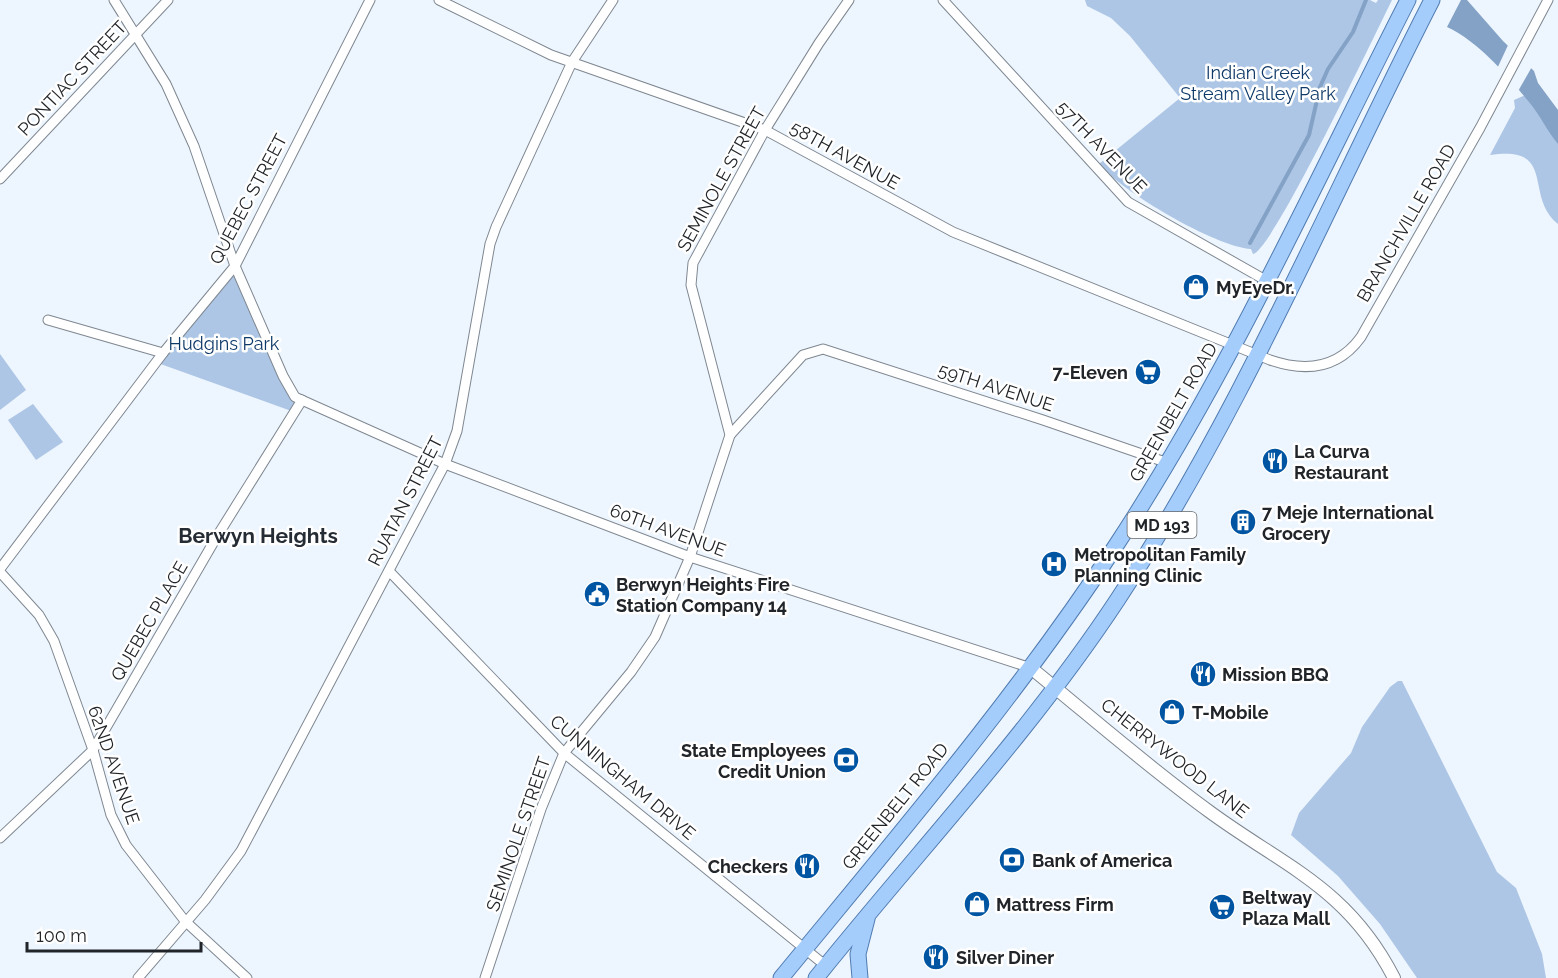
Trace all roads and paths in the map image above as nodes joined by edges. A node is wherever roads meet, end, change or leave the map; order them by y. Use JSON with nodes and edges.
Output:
{"nodes":[{"id":1,"x":114,"y":0,"type":"edge"},
{"id":2,"x":168,"y":0,"type":"edge"},
{"id":3,"x":370,"y":0,"type":"edge"},
{"id":4,"x":440,"y":0,"type":"edge"},
{"id":5,"x":613,"y":0,"type":"edge"},
{"id":6,"x":849,"y":0,"type":"edge"},
{"id":7,"x":943,"y":0,"type":"edge"},
{"id":8,"x":1408,"y":0,"type":"edge"},
{"id":9,"x":1432,"y":0,"type":"edge"},
{"id":10,"x":1548,"y":0,"type":"edge"},
{"id":11,"x":136,"y":33,"type":"junction"},
{"id":12,"x":572,"y":62,"type":"junction"},
{"id":13,"x":765,"y":130,"type":"junction"},
{"id":14,"x":0,"y":179,"type":"edge"},
{"id":15,"x":235,"y":266,"type":"junction"},
{"id":16,"x":1267,"y":281,"type":"junction"},
{"id":17,"x":48,"y":320,"type":"dead end"},
{"id":18,"x":1233,"y":346,"type":"junction"},
{"id":19,"x":163,"y":353,"type":"junction"},
{"id":20,"x":1258,"y":356,"type":"junction"},
{"id":21,"x":302,"y":400,"type":"junction"},
{"id":22,"x":730,"y":435,"type":"junction"},
{"id":23,"x":1168,"y":463,"type":"junction"},
{"id":24,"x":445,"y":464,"type":"junction"},
{"id":25,"x":690,"y":557,"type":"junction"},
{"id":26,"x":0,"y":571,"type":"edge"},
{"id":27,"x":389,"y":571,"type":"junction"},
{"id":28,"x":1031,"y":668,"type":"junction"},
{"id":29,"x":1055,"y":688,"type":"junction"},
{"id":30,"x":93,"y":750,"type":"junction"},
{"id":31,"x":564,"y":753,"type":"junction"},
{"id":32,"x":0,"y":838,"type":"edge"},
{"id":33,"x":870,"y":912,"type":"junction"},
{"id":34,"x":185,"y":921,"type":"junction"},
{"id":35,"x":805,"y":949,"type":"junction"},
{"id":36,"x":821,"y":972,"type":"edge"},
{"id":37,"x":138,"y":978,"type":"edge"},
{"id":38,"x":247,"y":978,"type":"edge"},
{"id":39,"x":485,"y":978,"type":"edge"},
{"id":40,"x":781,"y":978,"type":"edge"},
{"id":41,"x":860,"y":978,"type":"edge"},
{"id":42,"x":1394,"y":978,"type":"edge"}],
"edges":[{"from":1,"to":11,"type":"street"},
{"from":2,"to":11,"type":"street","name":"PONTIAC STREET"},
{"from":3,"to":15,"type":"street","name":"QUEBEC STREET"},
{"from":4,"to":12,"type":"street","name":"58TH AVENUE"},
{"from":5,"to":12,"type":"street","name":"RUATAN STREET"},
{"from":6,"to":13,"type":"street","name":"SEMINOLE STREET"},
{"from":7,"to":16,"type":"street","name":"57TH AVENUE"},
{"from":8,"to":16,"type":"main road","name":"GREENBELT ROAD","number":"MD 193"},
{"from":9,"to":20,"type":"main road","number":"MD 193"},
{"from":10,"to":20,"type":"street","name":"BRANCHVILLE ROAD"},
{"from":11,"to":14,"type":"street","name":"PONTIAC STREET"},
{"from":11,"to":15,"type":"street"},
{"from":12,"to":13,"type":"street","name":"58TH AVENUE"},
{"from":12,"to":24,"type":"street","name":"RUATAN STREET"},
{"from":13,"to":18,"type":"street","name":"58TH AVENUE"},
{"from":13,"to":22,"type":"street","name":"SEMINOLE STREET"},
{"from":15,"to":19,"type":"street","name":"QUEBEC STREET"},
{"from":15,"to":21,"type":"street"},
{"from":16,"to":18,"type":"main road","name":"GREENBELT ROAD","number":"MD 193"},
{"from":17,"to":19,"type":"street"},
{"from":18,"to":20,"type":"street","name":"BRANCHVILLE ROAD"},
{"from":18,"to":23,"type":"main road","name":"GREENBELT ROAD","number":"MD 193"},
{"from":19,"to":26,"type":"street","name":"QUEBEC STREET"},
{"from":20,"to":29,"type":"main road","number":"MD 193"},
{"from":21,"to":24,"type":"street","name":"60TH AVENUE"},
{"from":21,"to":30,"type":"street","name":"QUEBEC PLACE"},
{"from":22,"to":23,"type":"street","name":"59TH AVENUE"},
{"from":22,"to":25,"type":"street","name":"SEMINOLE STREET"},
{"from":23,"to":28,"type":"main road","name":"GREENBELT ROAD","number":"MD 193"},
{"from":24,"to":25,"type":"street","name":"60TH AVENUE"},
{"from":24,"to":27,"type":"street","name":"RUATAN STREET"},
{"from":25,"to":28,"type":"street","name":"60TH AVENUE"},
{"from":25,"to":31,"type":"street","name":"SEMINOLE STREET"},
{"from":26,"to":30,"type":"street","name":"62ND AVENUE"},
{"from":27,"to":31,"type":"street","name":"CUNNINGHAM DRIVE"},
{"from":27,"to":34,"type":"street","name":"RUATAN STREET"},
{"from":28,"to":29,"type":"street","name":"CHERRYWOOD LANE"},
{"from":28,"to":35,"type":"main road","name":"GREENBELT ROAD","number":"MD 193"},
{"from":29,"to":33,"type":"main road","number":"MD 193"},
{"from":29,"to":42,"type":"street","name":"CHERRYWOOD LANE"},
{"from":30,"to":32,"type":"street","name":"QUEBEC PLACE"},
{"from":30,"to":34,"type":"street","name":"62ND AVENUE"},
{"from":31,"to":35,"type":"street","name":"CUNNINGHAM DRIVE"},
{"from":31,"to":39,"type":"street","name":"SEMINOLE STREET"},
{"from":33,"to":36,"type":"main road","number":"MD 193"},
{"from":33,"to":41,"type":"main road"},
{"from":34,"to":37,"type":"street","name":"RUATAN STREET"},
{"from":34,"to":38,"type":"street","name":"62ND AVENUE"},
{"from":35,"to":36,"type":"street","name":"CUNNINGHAM DRIVE"},
{"from":35,"to":40,"type":"main road","name":"GREENBELT ROAD","number":"MD 193"}]}
